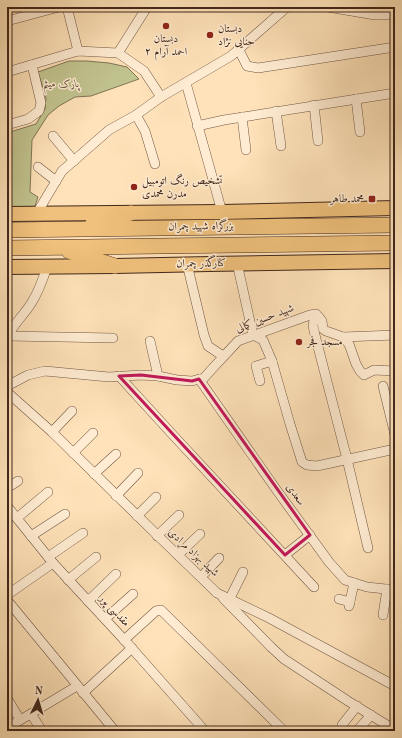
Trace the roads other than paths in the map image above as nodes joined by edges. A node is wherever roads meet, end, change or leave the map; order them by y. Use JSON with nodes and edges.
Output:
{"nodes":[{"id":1,"x":59,"y":7,"type":"edge"},
{"id":2,"x":67,"y":7,"type":"edge"},
{"id":3,"x":147,"y":7,"type":"edge"},
{"id":4,"x":287,"y":7,"type":"edge"},
{"id":5,"x":328,"y":7,"type":"edge"},
{"id":6,"x":395,"y":15,"type":"edge"},
{"id":7,"x":7,"y":21,"type":"edge"},
{"id":8,"x":395,"y":47,"type":"edge"},
{"id":9,"x":239,"y":50,"type":"junction"},
{"id":10,"x":78,"y":51,"type":"junction"},
{"id":11,"x":118,"y":53,"type":"junction"},
{"id":12,"x":32,"y":65,"type":"junction"},
{"id":13,"x":7,"y":72,"type":"edge"},
{"id":14,"x":186,"y":83,"type":"junction"},
{"id":15,"x":395,"y":93,"type":"edge"},
{"id":16,"x":161,"y":97,"type":"junction"},
{"id":17,"x":356,"y":99,"type":"junction"},
{"id":18,"x":314,"y":105,"type":"junction"},
{"id":19,"x":276,"y":111,"type":"junction"},
{"id":20,"x":136,"y":115,"type":"junction"},
{"id":21,"x":242,"y":117,"type":"junction"},
{"id":22,"x":7,"y":125,"type":"edge"},
{"id":23,"x":198,"y":126,"type":"junction"},
{"id":24,"x":360,"y":132,"type":"dead end"},
{"id":25,"x":53,"y":136,"type":"dead end"},
{"id":26,"x":318,"y":141,"type":"dead end"},
{"id":27,"x":281,"y":146,"type":"dead end"},
{"id":28,"x":246,"y":150,"type":"dead end"},
{"id":29,"x":74,"y":161,"type":"junction"},
{"id":30,"x":155,"y":164,"type":"dead end"},
{"id":31,"x":38,"y":167,"type":"dead end"},
{"id":32,"x":56,"y":181,"type":"junction"},
{"id":33,"x":395,"y":208,"type":"edge"},
{"id":34,"x":222,"y":212,"type":"junction"},
{"id":35,"x":37,"y":213,"type":"junction"},
{"id":36,"x":131,"y":213,"type":"junction"},
{"id":37,"x":7,"y":214,"type":"edge"},
{"id":38,"x":395,"y":225,"type":"edge"},
{"id":39,"x":72,"y":229,"type":"junction"},
{"id":40,"x":7,"y":230,"type":"edge"},
{"id":41,"x":395,"y":243,"type":"edge"},
{"id":42,"x":58,"y":247,"type":"junction"},
{"id":43,"x":7,"y":248,"type":"edge"},
{"id":44,"x":395,"y":261,"type":"edge"},
{"id":45,"x":237,"y":263,"type":"junction"},
{"id":46,"x":187,"y":264,"type":"junction"},
{"id":47,"x":115,"y":266,"type":"junction"},
{"id":48,"x":7,"y":267,"type":"edge"},
{"id":49,"x":47,"y":267,"type":"junction"},
{"id":50,"x":319,"y":317,"type":"junction"},
{"id":51,"x":253,"y":335,"type":"junction"},
{"id":52,"x":395,"y":335,"type":"edge"},
{"id":53,"x":7,"y":337,"type":"edge"},
{"id":54,"x":343,"y":337,"type":"junction"},
{"id":55,"x":113,"y":338,"type":"dead end"},
{"id":56,"x":150,"y":341,"type":"dead end"},
{"id":57,"x":223,"y":356,"type":"junction"},
{"id":58,"x":272,"y":361,"type":"junction"},
{"id":59,"x":395,"y":370,"type":"edge"},
{"id":60,"x":119,"y":376,"type":"junction"},
{"id":61,"x":158,"y":376,"type":"junction"},
{"id":62,"x":200,"y":379,"type":"junction"},
{"id":63,"x":260,"y":381,"type":"dead end"},
{"id":64,"x":7,"y":386,"type":"edge"},
{"id":65,"x":383,"y":386,"type":"dead end"},
{"id":66,"x":7,"y":392,"type":"edge"},
{"id":67,"x":72,"y":411,"type":"dead end"},
{"id":68,"x":52,"y":432,"type":"junction"},
{"id":69,"x":93,"y":433,"type":"dead end"},
{"id":70,"x":395,"y":435,"type":"edge"},
{"id":71,"x":395,"y":449,"type":"edge"},
{"id":72,"x":73,"y":453,"type":"junction"},
{"id":73,"x":116,"y":454,"type":"dead end"},
{"id":74,"x":347,"y":460,"type":"junction"},
{"id":75,"x":138,"y":473,"type":"dead end"},
{"id":76,"x":94,"y":474,"type":"junction"},
{"id":77,"x":18,"y":481,"type":"dead end"},
{"id":78,"x":7,"y":488,"type":"edge"},
{"id":79,"x":48,"y":492,"type":"dead end"},
{"id":80,"x":116,"y":496,"type":"junction"},
{"id":81,"x":156,"y":497,"type":"dead end"},
{"id":82,"x":7,"y":506,"type":"edge"},
{"id":83,"x":65,"y":514,"type":"dead end"},
{"id":84,"x":178,"y":515,"type":"dead end"},
{"id":85,"x":137,"y":516,"type":"junction"},
{"id":86,"x":17,"y":518,"type":"junction"},
{"id":87,"x":83,"y":533,"type":"dead end"},
{"id":88,"x":200,"y":534,"type":"dead end"},
{"id":89,"x":31,"y":536,"type":"junction"},
{"id":90,"x":157,"y":536,"type":"junction"},
{"id":91,"x":310,"y":536,"type":"junction"},
{"id":92,"x":368,"y":548,"type":"dead end"},
{"id":93,"x":178,"y":555,"type":"junction"},
{"id":94,"x":285,"y":555,"type":"junction"},
{"id":95,"x":96,"y":557,"type":"dead end"},
{"id":96,"x":219,"y":558,"type":"dead end"},
{"id":97,"x":50,"y":560,"type":"junction"},
{"id":98,"x":243,"y":572,"type":"dead end"},
{"id":99,"x":116,"y":574,"type":"dead end"},
{"id":100,"x":201,"y":577,"type":"junction"},
{"id":101,"x":68,"y":580,"type":"junction"},
{"id":102,"x":354,"y":583,"type":"junction"},
{"id":103,"x":314,"y":587,"type":"dead end"},
{"id":104,"x":391,"y":589,"type":"edge"},
{"id":105,"x":218,"y":593,"type":"junction"},
{"id":106,"x":133,"y":594,"type":"dead end"},
{"id":107,"x":7,"y":595,"type":"edge"},
{"id":108,"x":230,"y":598,"type":"junction"},
{"id":109,"x":339,"y":599,"type":"dead end"},
{"id":110,"x":7,"y":600,"type":"edge"},
{"id":111,"x":88,"y":601,"type":"junction"},
{"id":112,"x":383,"y":615,"type":"dead end"},
{"id":113,"x":105,"y":619,"type":"junction"},
{"id":114,"x":124,"y":640,"type":"junction"},
{"id":115,"x":132,"y":648,"type":"junction"},
{"id":116,"x":395,"y":686,"type":"edge"},
{"id":117,"x":80,"y":689,"type":"junction"},
{"id":118,"x":7,"y":698,"type":"edge"},
{"id":119,"x":357,"y":706,"type":"junction"},
{"id":120,"x":31,"y":714,"type":"junction"},
{"id":121,"x":371,"y":715,"type":"junction"},
{"id":122,"x":20,"y":720,"type":"junction"},
{"id":123,"x":342,"y":725,"type":"dead end"},
{"id":124,"x":7,"y":728,"type":"edge"},
{"id":125,"x":395,"y":730,"type":"edge"},
{"id":126,"x":42,"y":731,"type":"edge"},
{"id":127,"x":115,"y":731,"type":"edge"},
{"id":128,"x":205,"y":731,"type":"edge"},
{"id":129,"x":284,"y":731,"type":"edge"},
{"id":130,"x":357,"y":731,"type":"edge"}],
"edges":[{"from":1,"to":7,"type":"street"},
{"from":2,"to":10,"type":"street"},
{"from":3,"to":11,"type":"street"},
{"from":4,"to":9,"type":"street"},
{"from":5,"to":6,"type":"street"},
{"from":8,"to":9,"type":"street"},
{"from":9,"to":14,"type":"street"},
{"from":10,"to":11,"type":"street"},
{"from":10,"to":12,"type":"street"},
{"from":11,"to":16,"type":"street"},
{"from":12,"to":13,"type":"street"},
{"from":12,"to":22,"type":"street"},
{"from":14,"to":16,"type":"street"},
{"from":14,"to":23,"type":"street"},
{"from":15,"to":17,"type":"street"},
{"from":16,"to":20,"type":"street"},
{"from":17,"to":18,"type":"street"},
{"from":17,"to":24,"type":"street"},
{"from":18,"to":19,"type":"street"},
{"from":18,"to":26,"type":"street"},
{"from":19,"to":21,"type":"street"},
{"from":19,"to":27,"type":"street"},
{"from":20,"to":29,"type":"street"},
{"from":20,"to":30,"type":"street"},
{"from":21,"to":23,"type":"street"},
{"from":21,"to":28,"type":"street"},
{"from":23,"to":34,"type":"street"},
{"from":25,"to":29,"type":"street"},
{"from":29,"to":32,"type":"street"},
{"from":31,"to":32,"type":"street"},
{"from":32,"to":35,"type":"street"},
{"from":33,"to":34,"type":"main road"},
{"from":34,"to":36,"type":"main road"},
{"from":35,"to":36,"type":"main road"},
{"from":35,"to":37,"type":"main road"},
{"from":36,"to":39,"type":"highway"},
{"from":38,"to":39,"type":"highway","name":"بزرگراه شهید چمران"},
{"from":39,"to":40,"type":"highway","name":"بزرگراه شهید چمران"},
{"from":41,"to":42,"type":"highway","name":"بزرگراه شهید چمران"},
{"from":42,"to":43,"type":"highway","name":"بزرگراه شهید چمران"},
{"from":42,"to":47,"type":"highway"},
{"from":44,"to":45,"type":"main road","name":"کنارگذر چمران"},
{"from":45,"to":46,"type":"main road","name":"کنارگذر چمران"},
{"from":45,"to":51,"type":"street"},
{"from":46,"to":47,"type":"main road","name":"کنارگذر چمران"},
{"from":46,"to":57,"type":"street"},
{"from":47,"to":49,"type":"main road","name":"کنارگذر چمران"},
{"from":48,"to":49,"type":"main road","name":"کنارگذر چمران"},
{"from":49,"to":53,"type":"street"},
{"from":50,"to":51,"type":"street","name":"شهید حسین کمالی"},
{"from":50,"to":54,"type":"street"},
{"from":50,"to":74,"type":"street"},
{"from":51,"to":57,"type":"street","name":"شهید حسین کمالی"},
{"from":51,"to":58,"type":"street"},
{"from":52,"to":54,"type":"street"},
{"from":53,"to":55,"type":"street"},
{"from":54,"to":59,"type":"street"},
{"from":56,"to":61,"type":"street"},
{"from":57,"to":62,"type":"street","name":"شهید حسین کمالی"},
{"from":58,"to":63,"type":"street"},
{"from":58,"to":74,"type":"street"},
{"from":60,"to":61,"type":"street"},
{"from":60,"to":64,"type":"street"},
{"from":60,"to":94,"type":"street"},
{"from":61,"to":62,"type":"street"},
{"from":62,"to":91,"type":"street","name":"سعدی"},
{"from":65,"to":70,"type":"street"},
{"from":66,"to":68,"type":"street","name":"شهید بهزاد مرادی"},
{"from":67,"to":68,"type":"street"},
{"from":68,"to":72,"type":"street","name":"شهید بهزاد مرادی"},
{"from":69,"to":72,"type":"street"},
{"from":71,"to":74,"type":"street"},
{"from":72,"to":76,"type":"street","name":"شهید بهزاد مرادی"},
{"from":73,"to":76,"type":"street"},
{"from":74,"to":92,"type":"street"},
{"from":75,"to":80,"type":"street"},
{"from":76,"to":80,"type":"street","name":"شهید بهزاد مرادی"},
{"from":77,"to":78,"type":"street"},
{"from":79,"to":86,"type":"street"},
{"from":80,"to":85,"type":"street","name":"شهید بهزاد مرادی"},
{"from":81,"to":85,"type":"street"},
{"from":82,"to":86,"type":"street","name":"مقدسی پور"},
{"from":83,"to":89,"type":"street"},
{"from":84,"to":90,"type":"street"},
{"from":85,"to":90,"type":"street","name":"شهید بهزاد مرادی"},
{"from":86,"to":89,"type":"street","name":"مقدسی پور"},
{"from":87,"to":97,"type":"street"},
{"from":88,"to":93,"type":"street"},
{"from":89,"to":97,"type":"street","name":"مقدسی پور"},
{"from":90,"to":93,"type":"street","name":"شهید بهزاد مرادی"},
{"from":91,"to":94,"type":"street"},
{"from":91,"to":102,"type":"street","name":"سعدی"},
{"from":93,"to":100,"type":"street","name":"شهید بهزاد مرادی"},
{"from":94,"to":103,"type":"street"},
{"from":95,"to":101,"type":"street"},
{"from":96,"to":100,"type":"street"},
{"from":97,"to":101,"type":"street","name":"مقدسی پور"},
{"from":97,"to":107,"type":"street"},
{"from":98,"to":108,"type":"street"},
{"from":99,"to":111,"type":"street"},
{"from":100,"to":105,"type":"street","name":"شهید بهزاد مرادی"},
{"from":101,"to":111,"type":"street","name":"مقدسی پور"},
{"from":102,"to":104,"type":"street","name":"سعدی"},
{"from":102,"to":109,"type":"street"},
{"from":104,"to":112,"type":"street"},
{"from":105,"to":108,"type":"street","name":"شهید بهزاد مرادی"},
{"from":105,"to":119,"type":"street"},
{"from":106,"to":113,"type":"street"},
{"from":108,"to":116,"type":"street","name":"شهید بهزاد مرادی"},
{"from":110,"to":117,"type":"street"},
{"from":111,"to":113,"type":"street","name":"مقدسی پور"},
{"from":113,"to":114,"type":"street","name":"مقدسی پور"},
{"from":114,"to":115,"type":"street","name":"مقدسی پور"},
{"from":114,"to":129,"type":"street"},
{"from":115,"to":117,"type":"street"},
{"from":115,"to":128,"type":"street","name":"مقدسی پور"},
{"from":117,"to":120,"type":"street"},
{"from":117,"to":127,"type":"street"},
{"from":118,"to":122,"type":"street"},
{"from":119,"to":121,"type":"street"},
{"from":119,"to":123,"type":"street"},
{"from":120,"to":122,"type":"street"},
{"from":120,"to":126,"type":"street"},
{"from":121,"to":125,"type":"street"},
{"from":121,"to":130,"type":"street"},
{"from":122,"to":124,"type":"street"}]}
